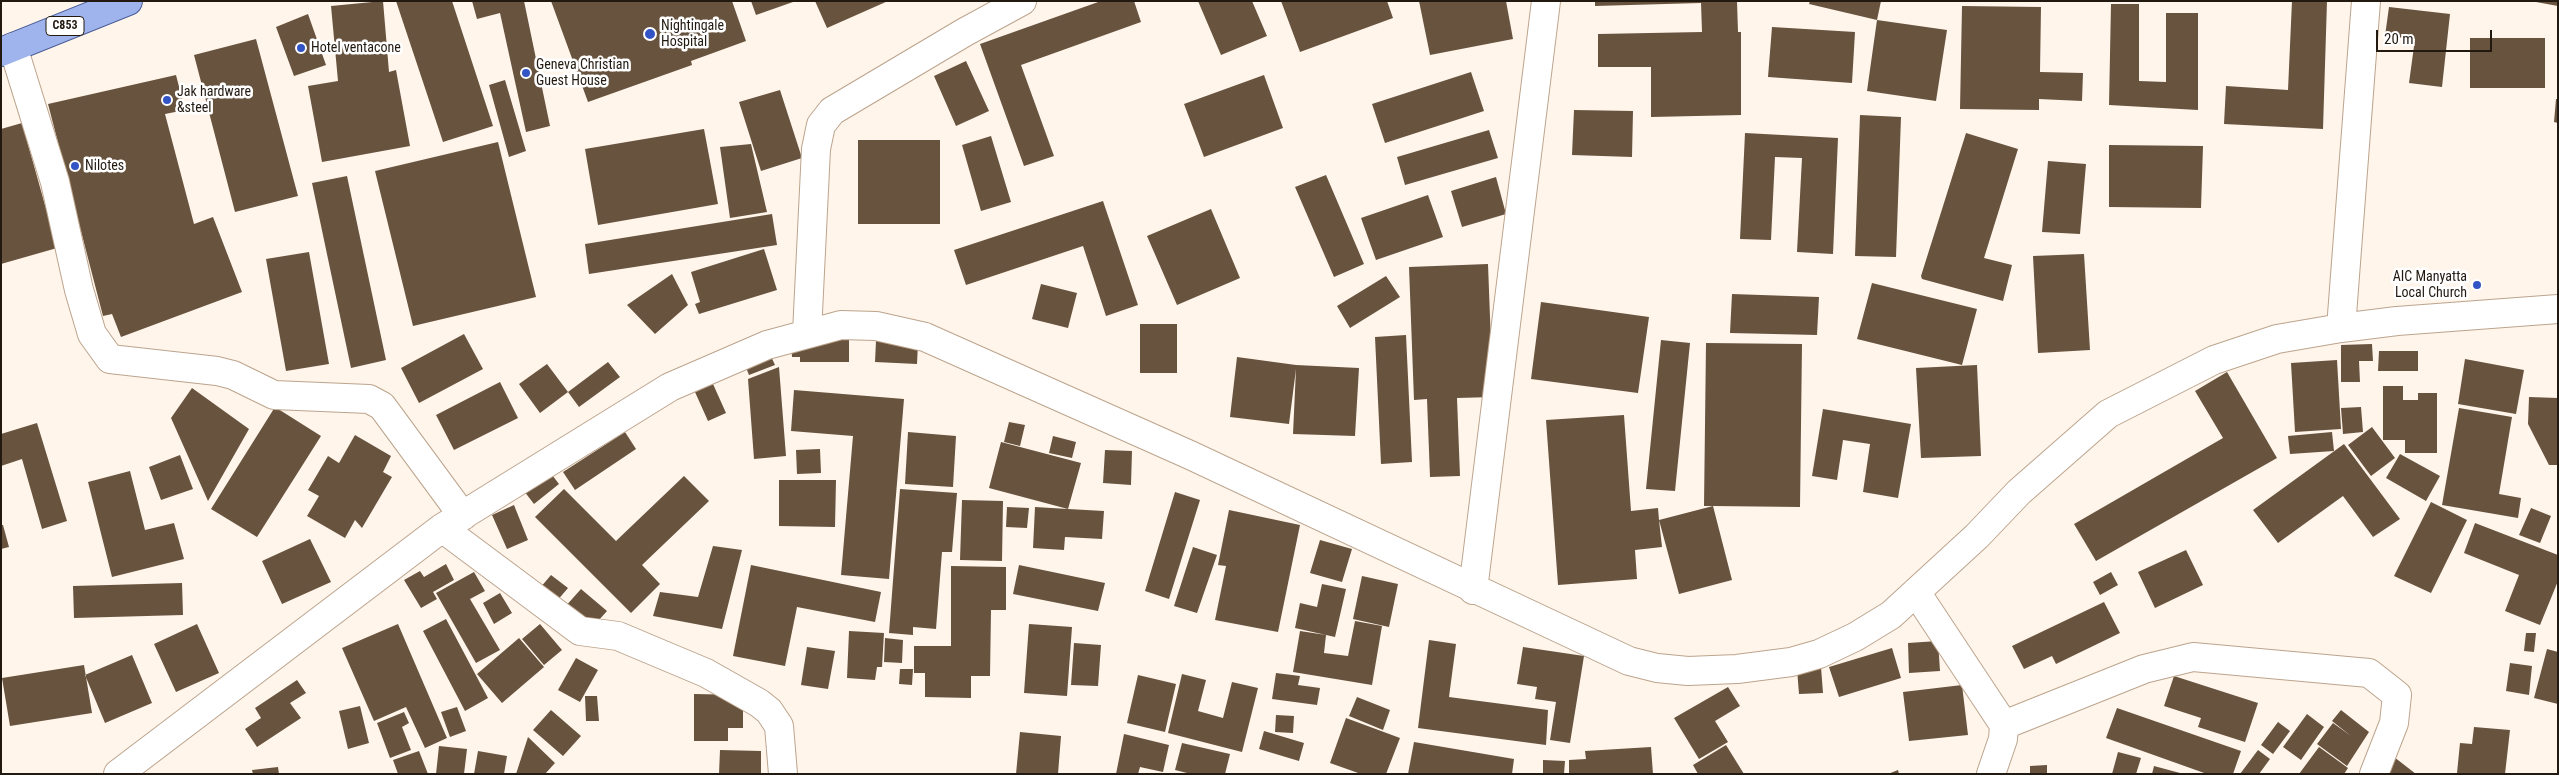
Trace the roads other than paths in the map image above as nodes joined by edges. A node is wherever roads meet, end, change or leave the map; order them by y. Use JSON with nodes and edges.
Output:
{"nodes":[{"id":1,"x":128,"y":1,"type":"edge"},
{"id":2,"x":1022,"y":1,"type":"edge"},
{"id":3,"x":1546,"y":1,"type":"edge"},
{"id":4,"x":2366,"y":1,"type":"edge"},
{"id":5,"x":7,"y":49,"type":"edge"},
{"id":6,"x":2558,"y":309,"type":"edge"},
{"id":7,"x":2341,"y":328,"type":"junction"},
{"id":8,"x":807,"y":333,"type":"junction"},
{"id":9,"x":452,"y":522,"type":"junction"},
{"id":10,"x":1473,"y":590,"type":"junction"},
{"id":11,"x":1916,"y":592,"type":"junction"},
{"id":12,"x":2004,"y":725,"type":"junction"},
{"id":13,"x":118,"y":774,"type":"edge"},
{"id":14,"x":783,"y":774,"type":"edge"},
{"id":15,"x":1991,"y":774,"type":"edge"},
{"id":16,"x":2374,"y":774,"type":"edge"}],
"edges":[{"from":1,"to":5,"type":"main road","number":"C853"},
{"from":2,"to":8,"type":"street"},
{"from":3,"to":10,"type":"street"},
{"from":4,"to":7,"type":"street"},
{"from":5,"to":9,"type":"street"},
{"from":6,"to":7,"type":"street"},
{"from":7,"to":11,"type":"street"},
{"from":8,"to":9,"type":"street"},
{"from":8,"to":10,"type":"street"},
{"from":9,"to":13,"type":"street"},
{"from":9,"to":14,"type":"street"},
{"from":10,"to":11,"type":"street"},
{"from":11,"to":12,"type":"street"},
{"from":12,"to":15,"type":"street"},
{"from":12,"to":16,"type":"street"}]}
